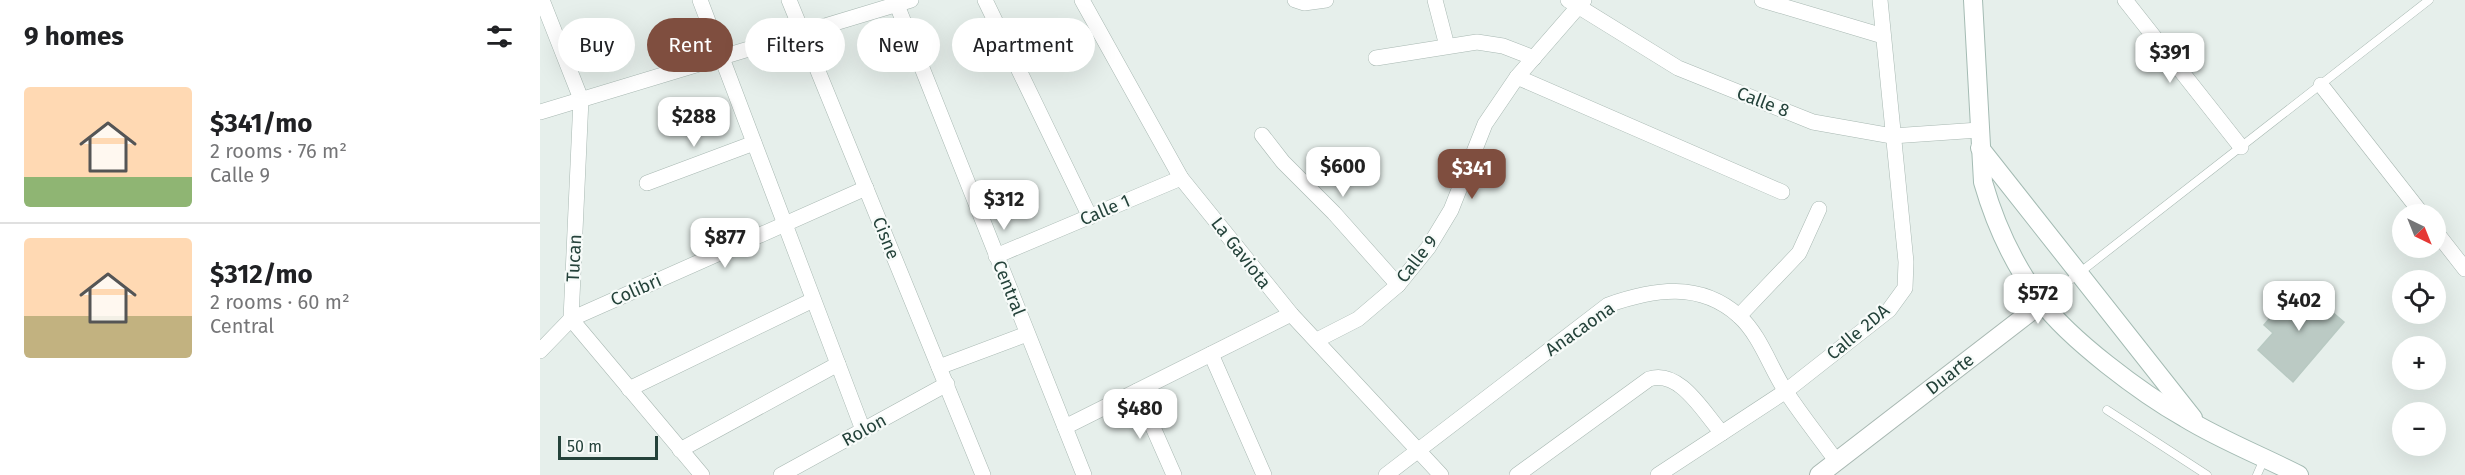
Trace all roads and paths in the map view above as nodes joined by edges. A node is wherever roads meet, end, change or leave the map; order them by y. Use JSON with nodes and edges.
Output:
{"nodes":[{"id":1,"x":542,"y":0,"type":"edge"},
{"id":2,"x":700,"y":0,"type":"edge"},
{"id":3,"x":789,"y":0,"type":"edge"},
{"id":4,"x":985,"y":0,"type":"edge"},
{"id":5,"x":1082,"y":0,"type":"edge"},
{"id":6,"x":1295,"y":0,"type":"edge"},
{"id":7,"x":1326,"y":0,"type":"edge"},
{"id":8,"x":1435,"y":0,"type":"edge"},
{"id":9,"x":1762,"y":0,"type":"edge"},
{"id":10,"x":1880,"y":0,"type":"edge"},
{"id":11,"x":1973,"y":0,"type":"edge"},
{"id":12,"x":2125,"y":0,"type":"edge"},
{"id":13,"x":2429,"y":0,"type":"edge"},
{"id":14,"x":901,"y":2,"type":"edge"},
{"id":15,"x":1577,"y":3,"type":"edge"},
{"id":16,"x":707,"y":18,"type":"edge"},
{"id":17,"x":796,"y":18,"type":"edge"},
{"id":18,"x":845,"y":20,"type":"edge"},
{"id":19,"x":1883,"y":36,"type":"junction"},
{"id":20,"x":1447,"y":46,"type":"junction"},
{"id":21,"x":1376,"y":58,"type":"dead end"},
{"id":22,"x":1534,"y":58,"type":"junction"},
{"id":23,"x":669,"y":72,"type":"edge"},
{"id":24,"x":727,"y":72,"type":"edge"},
{"id":25,"x":818,"y":72,"type":"edge"},
{"id":26,"x":1517,"y":76,"type":"junction"},
{"id":27,"x":2321,"y":85,"type":"junction"},
{"id":28,"x":581,"y":99,"type":"junction"},
{"id":29,"x":540,"y":112,"type":"edge"},
{"id":30,"x":1262,"y":135,"type":"dead end"},
{"id":31,"x":1892,"y":136,"type":"junction"},
{"id":32,"x":1980,"y":139,"type":"junction"},
{"id":33,"x":754,"y":143,"type":"junction"},
{"id":34,"x":2241,"y":147,"type":"junction"},
{"id":35,"x":1181,"y":178,"type":"junction"},
{"id":36,"x":647,"y":183,"type":"dead end"},
{"id":37,"x":866,"y":188,"type":"junction"},
{"id":38,"x":1782,"y":192,"type":"dead end"},
{"id":39,"x":2414,"y":204,"type":"edge"},
{"id":40,"x":1819,"y":209,"type":"dead end"},
{"id":41,"x":1090,"y":217,"type":"junction"},
{"id":42,"x":784,"y":225,"type":"junction"},
{"id":43,"x":2446,"y":245,"type":"edge"},
{"id":44,"x":996,"y":256,"type":"junction"},
{"id":45,"x":2465,"y":269,"type":"edge"},
{"id":46,"x":2080,"y":273,"type":"junction"},
{"id":47,"x":1398,"y":285,"type":"junction"},
{"id":48,"x":813,"y":300,"type":"junction"},
{"id":49,"x":2042,"y":303,"type":"junction"},
{"id":50,"x":1290,"y":314,"type":"junction"},
{"id":51,"x":1739,"y":316,"type":"junction"},
{"id":52,"x":571,"y":319,"type":"junction"},
{"id":53,"x":1027,"y":334,"type":"junction"},
{"id":54,"x":1317,"y":340,"type":"junction"},
{"id":55,"x":540,"y":351,"type":"edge"},
{"id":56,"x":1211,"y":354,"type":"junction"},
{"id":57,"x":838,"y":364,"type":"junction"},
{"id":58,"x":939,"y":367,"type":"junction"},
{"id":59,"x":947,"y":384,"type":"junction"},
{"id":60,"x":629,"y":389,"type":"junction"},
{"id":61,"x":1137,"y":391,"type":"junction"},
{"id":62,"x":1786,"y":391,"type":"junction"},
{"id":63,"x":2107,"y":410,"type":"dead end"},
{"id":64,"x":2200,"y":426,"type":"junction"},
{"id":65,"x":1065,"y":427,"type":"junction"},
{"id":66,"x":864,"y":430,"type":"junction"},
{"id":67,"x":1722,"y":433,"type":"junction"},
{"id":68,"x":680,"y":450,"type":"junction"},
{"id":69,"x":1420,"y":450,"type":"junction"},
{"id":70,"x":2264,"y":457,"type":"junction"},
{"id":71,"x":1837,"y":462,"type":"junction"},
{"id":72,"x":686,"y":469,"type":"edge"},
{"id":73,"x":702,"y":475,"type":"edge"},
{"id":74,"x":781,"y":475,"type":"edge"},
{"id":75,"x":983,"y":475,"type":"edge"},
{"id":76,"x":1084,"y":475,"type":"edge"},
{"id":77,"x":1174,"y":475,"type":"edge"},
{"id":78,"x":1264,"y":475,"type":"edge"},
{"id":79,"x":1386,"y":475,"type":"edge"},
{"id":80,"x":1440,"y":475,"type":"edge"},
{"id":81,"x":1517,"y":475,"type":"edge"},
{"id":82,"x":1658,"y":475,"type":"edge"},
{"id":83,"x":1819,"y":475,"type":"edge"},
{"id":84,"x":2207,"y":475,"type":"edge"},
{"id":85,"x":2257,"y":475,"type":"edge"},
{"id":86,"x":2300,"y":475,"type":"edge"}],
"edges":[{"from":1,"to":28,"type":"street","name":"Tucan"},
{"from":2,"to":16,"type":"street"},
{"from":3,"to":17,"type":"street","name":"Cisne"},
{"from":4,"to":41,"type":"street"},
{"from":5,"to":35,"type":"street","name":"La Gaviota"},
{"from":6,"to":7,"type":"street"},
{"from":8,"to":20,"type":"street"},
{"from":9,"to":19,"type":"street"},
{"from":10,"to":19,"type":"street","name":"Calle 2DA"},
{"from":11,"to":32,"type":"main road"},
{"from":12,"to":34,"type":"street"},
{"from":13,"to":27,"type":"lane","name":"Duarte"},
{"from":14,"to":18,"type":"street"},
{"from":14,"to":44,"type":"street","name":"Central"},
{"from":15,"to":22,"type":"street","name":"Calle 9"},
{"from":15,"to":31,"type":"street","name":"Calle 8"},
{"from":19,"to":31,"type":"street","name":"Calle 2DA"},
{"from":20,"to":21,"type":"street"},
{"from":20,"to":22,"type":"street"},
{"from":22,"to":26,"type":"street","name":"Calle 9"},
{"from":23,"to":28,"type":"street"},
{"from":24,"to":33,"type":"street"},
{"from":25,"to":37,"type":"street","name":"Cisne"},
{"from":26,"to":38,"type":"street"},
{"from":26,"to":47,"type":"street","name":"Calle 9"},
{"from":27,"to":34,"type":"lane","name":"Duarte"},
{"from":27,"to":39,"type":"street"},
{"from":28,"to":29,"type":"street"},
{"from":28,"to":52,"type":"street","name":"Tucan"},
{"from":30,"to":47,"type":"street"},
{"from":31,"to":32,"type":"street","name":"Calle 8"},
{"from":31,"to":62,"type":"street","name":"Calle 2DA"},
{"from":32,"to":46,"type":"main road"},
{"from":32,"to":49,"type":"main road"},
{"from":33,"to":36,"type":"street"},
{"from":33,"to":42,"type":"street"},
{"from":34,"to":46,"type":"lane","name":"Duarte"},
{"from":35,"to":41,"type":"street","name":"Calle 1"},
{"from":35,"to":50,"type":"street","name":"La Gaviota"},
{"from":37,"to":42,"type":"street","name":"Colibri"},
{"from":37,"to":58,"type":"street","name":"Cisne"},
{"from":40,"to":51,"type":"street"},
{"from":41,"to":44,"type":"street","name":"Calle 1"},
{"from":42,"to":48,"type":"street"},
{"from":42,"to":52,"type":"street","name":"Colibri"},
{"from":43,"to":45,"type":"street"},
{"from":44,"to":53,"type":"street","name":"Central"},
{"from":46,"to":49,"type":"lane","name":"Duarte"},
{"from":46,"to":64,"type":"main road"},
{"from":47,"to":54,"type":"street","name":"Calle 9"},
{"from":48,"to":57,"type":"street"},
{"from":48,"to":60,"type":"street"},
{"from":49,"to":64,"type":"main road"},
{"from":49,"to":71,"type":"main road","name":"Duarte"},
{"from":50,"to":54,"type":"street","name":"La Gaviota"},
{"from":50,"to":56,"type":"street"},
{"from":51,"to":62,"type":"street","name":"Anacaona"},
{"from":51,"to":69,"type":"street","name":"Anacaona"},
{"from":52,"to":55,"type":"street"},
{"from":52,"to":60,"type":"street"},
{"from":53,"to":58,"type":"street"},
{"from":53,"to":65,"type":"street","name":"Central"},
{"from":54,"to":69,"type":"street","name":"La Gaviota"},
{"from":56,"to":61,"type":"street"},
{"from":56,"to":78,"type":"street"},
{"from":57,"to":66,"type":"street"},
{"from":57,"to":68,"type":"street"},
{"from":58,"to":59,"type":"street","name":"Cisne"},
{"from":59,"to":66,"type":"street","name":"Rolon"},
{"from":59,"to":75,"type":"street","name":"Cisne"},
{"from":60,"to":68,"type":"street"},
{"from":61,"to":65,"type":"street"},
{"from":61,"to":77,"type":"street"},
{"from":62,"to":67,"type":"street","name":"Calle 2DA"},
{"from":62,"to":71,"type":"street","name":"Anacaona"},
{"from":63,"to":84,"type":"lane"},
{"from":64,"to":70,"type":"main road"},
{"from":65,"to":76,"type":"street","name":"Central"},
{"from":66,"to":74,"type":"street","name":"Rolon"},
{"from":67,"to":81,"type":"street"},
{"from":67,"to":82,"type":"street","name":"Calle 2DA"},
{"from":68,"to":72,"type":"street"},
{"from":69,"to":79,"type":"street","name":"Anacaona"},
{"from":69,"to":80,"type":"street","name":"La Gaviota"},
{"from":70,"to":85,"type":"lane"},
{"from":70,"to":86,"type":"main road"},
{"from":71,"to":83,"type":"main road","name":"Duarte"},
{"from":72,"to":73,"type":"street"}]}
